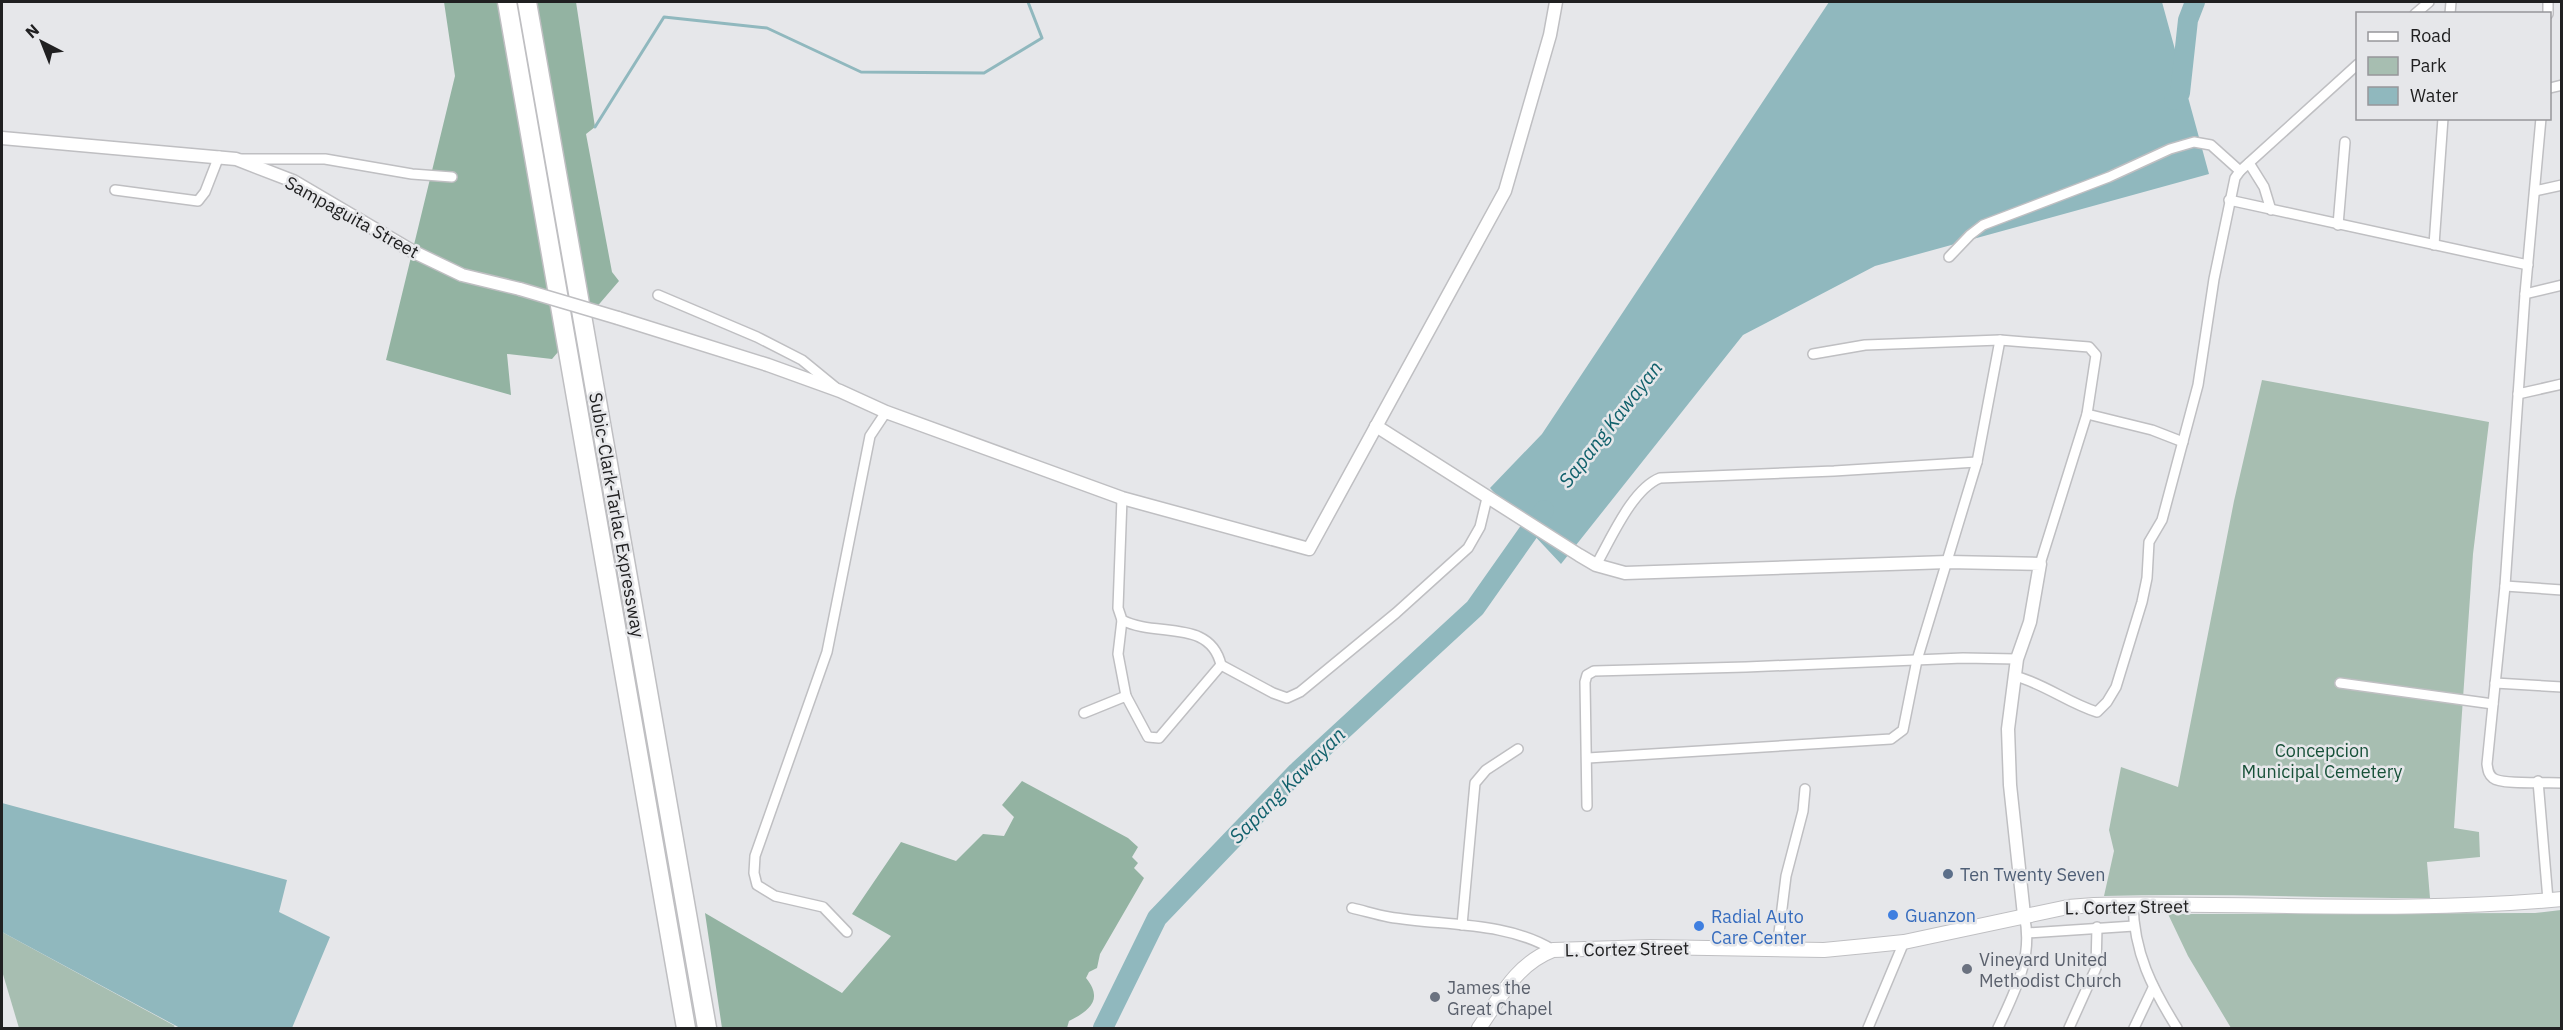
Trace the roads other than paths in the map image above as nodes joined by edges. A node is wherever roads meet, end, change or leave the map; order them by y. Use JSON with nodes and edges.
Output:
{"nodes":[{"id":1,"x":507,"y":2,"type":"edge"},
{"id":2,"x":527,"y":2,"type":"edge"},
{"id":3,"x":1556,"y":2,"type":"edge"},
{"id":4,"x":2429,"y":2,"type":"edge"},
{"id":5,"x":2417,"y":12,"type":"edge"},
{"id":6,"x":2356,"y":66,"type":"edge"},
{"id":7,"x":2443,"y":120,"type":"edge"},
{"id":8,"x":2541,"y":120,"type":"edge"},
{"id":9,"x":2,"y":138,"type":"edge"},
{"id":10,"x":2345,"y":142,"type":"dead end"},
{"id":11,"x":219,"y":156,"type":"junction"},
{"id":12,"x":236,"y":159,"type":"junction"},
{"id":13,"x":2249,"y":163,"type":"junction"},
{"id":14,"x":2240,"y":171,"type":"junction"},
{"id":15,"x":452,"y":177,"type":"dead end"},
{"id":16,"x":2562,"y":185,"type":"edge"},
{"id":17,"x":115,"y":189,"type":"dead end"},
{"id":18,"x":2535,"y":191,"type":"junction"},
{"id":19,"x":2229,"y":201,"type":"junction"},
{"id":20,"x":2271,"y":210,"type":"junction"},
{"id":21,"x":2338,"y":225,"type":"junction"},
{"id":22,"x":2434,"y":245,"type":"junction"},
{"id":23,"x":1949,"y":257,"type":"dead end"},
{"id":24,"x":2528,"y":265,"type":"junction"},
{"id":25,"x":2562,"y":285,"type":"edge"},
{"id":26,"x":2525,"y":294,"type":"junction"},
{"id":27,"x":658,"y":295,"type":"dead end"},
{"id":28,"x":2000,"y":340,"type":"junction"},
{"id":29,"x":1813,"y":354,"type":"dead end"},
{"id":30,"x":2562,"y":384,"type":"edge"},
{"id":31,"x":840,"y":391,"type":"junction"},
{"id":32,"x":2518,"y":394,"type":"junction"},
{"id":33,"x":886,"y":412,"type":"junction"},
{"id":34,"x":2087,"y":414,"type":"junction"},
{"id":35,"x":1376,"y":426,"type":"junction"},
{"id":36,"x":2183,"y":442,"type":"junction"},
{"id":37,"x":1977,"y":462,"type":"junction"},
{"id":38,"x":1122,"y":498,"type":"junction"},
{"id":39,"x":1493,"y":501,"type":"junction"},
{"id":40,"x":1948,"y":562,"type":"junction"},
{"id":41,"x":2040,"y":564,"type":"junction"},
{"id":42,"x":1596,"y":565,"type":"junction"},
{"id":43,"x":2505,"y":586,"type":"junction"},
{"id":44,"x":2562,"y":590,"type":"edge"},
{"id":45,"x":1122,"y":621,"type":"junction"},
{"id":46,"x":2018,"y":659,"type":"junction"},
{"id":47,"x":1917,"y":660,"type":"junction"},
{"id":48,"x":1221,"y":665,"type":"junction"},
{"id":49,"x":2015,"y":676,"type":"junction"},
{"id":50,"x":2340,"y":683,"type":"dead end"},
{"id":51,"x":2495,"y":683,"type":"junction"},
{"id":52,"x":2562,"y":687,"type":"edge"},
{"id":53,"x":1126,"y":696,"type":"junction"},
{"id":54,"x":2493,"y":704,"type":"junction"},
{"id":55,"x":1084,"y":713,"type":"dead end"},
{"id":56,"x":1518,"y":749,"type":"dead end"},
{"id":57,"x":1588,"y":758,"type":"junction"},
{"id":58,"x":2538,"y":781,"type":"junction"},
{"id":59,"x":2562,"y":783,"type":"edge"},
{"id":60,"x":1805,"y":789,"type":"dead end"},
{"id":61,"x":1587,"y":806,"type":"dead end"},
{"id":62,"x":2555,"y":900,"type":"edge"},
{"id":63,"x":2133,"y":904,"type":"junction"},
{"id":64,"x":1352,"y":908,"type":"dead end"},
{"id":65,"x":2024,"y":915,"type":"junction"},
{"id":66,"x":1462,"y":925,"type":"junction"},
{"id":67,"x":2134,"y":926,"type":"junction"},
{"id":68,"x":2097,"y":927,"type":"junction"},
{"id":69,"x":847,"y":932,"type":"dead end"},
{"id":70,"x":2028,"y":933,"type":"junction"},
{"id":71,"x":1904,"y":942,"type":"junction"},
{"id":72,"x":1778,"y":949,"type":"junction"},
{"id":73,"x":1553,"y":950,"type":"junction"},
{"id":74,"x":2152,"y":988,"type":"junction"},
{"id":75,"x":686,"y":1029,"type":"edge"},
{"id":76,"x":707,"y":1029,"type":"edge"},
{"id":77,"x":1479,"y":1029,"type":"edge"},
{"id":78,"x":1868,"y":1029,"type":"edge"},
{"id":79,"x":1998,"y":1029,"type":"edge"},
{"id":80,"x":2069,"y":1029,"type":"edge"},
{"id":81,"x":2134,"y":1029,"type":"edge"},
{"id":82,"x":2177,"y":1029,"type":"edge"}],
"edges":[{"from":1,"to":75,"type":"highway","name":"Subic-Clark-Tarlac Expressway"},
{"from":2,"to":76,"type":"highway","name":"Subic-Clark-Tarlac Expressway"},
{"from":3,"to":35,"type":"street"},
{"from":4,"to":5,"type":"street"},
{"from":6,"to":13,"type":"street"},
{"from":7,"to":22,"type":"street"},
{"from":8,"to":18,"type":"street"},
{"from":9,"to":11,"type":"street","name":"Sampaguita Street"},
{"from":10,"to":21,"type":"street"},
{"from":11,"to":12,"type":"street","name":"Sampaguita Street"},
{"from":11,"to":17,"type":"street"},
{"from":12,"to":15,"type":"street"},
{"from":12,"to":31,"type":"street","name":"Sampaguita Street","bridge":true},
{"from":13,"to":14,"type":"street"},
{"from":13,"to":20,"type":"street"},
{"from":14,"to":19,"type":"street"},
{"from":14,"to":23,"type":"street"},
{"from":16,"to":18,"type":"street"},
{"from":18,"to":24,"type":"street"},
{"from":19,"to":20,"type":"street"},
{"from":19,"to":36,"type":"street"},
{"from":20,"to":21,"type":"street"},
{"from":21,"to":22,"type":"street"},
{"from":22,"to":24,"type":"street"},
{"from":24,"to":26,"type":"street"},
{"from":25,"to":26,"type":"street"},
{"from":26,"to":32,"type":"street"},
{"from":27,"to":31,"type":"street"},
{"from":28,"to":29,"type":"street"},
{"from":28,"to":34,"type":"street"},
{"from":28,"to":37,"type":"street"},
{"from":30,"to":32,"type":"street"},
{"from":31,"to":33,"type":"street","name":"Sampaguita Street"},
{"from":32,"to":43,"type":"street"},
{"from":33,"to":38,"type":"street","name":"Sampaguita Street"},
{"from":33,"to":69,"type":"street"},
{"from":34,"to":36,"type":"street"},
{"from":34,"to":41,"type":"street"},
{"from":35,"to":38,"type":"street","name":"Sampaguita Street"},
{"from":35,"to":39,"type":"street"},
{"from":36,"to":49,"type":"street"},
{"from":37,"to":40,"type":"street"},
{"from":37,"to":42,"type":"street"},
{"from":38,"to":45,"type":"street"},
{"from":39,"to":42,"type":"street"},
{"from":39,"to":48,"type":"street"},
{"from":40,"to":41,"type":"street"},
{"from":40,"to":42,"type":"street"},
{"from":40,"to":47,"type":"street"},
{"from":41,"to":46,"type":"street"},
{"from":43,"to":44,"type":"street"},
{"from":43,"to":51,"type":"street"},
{"from":45,"to":48,"type":"street"},
{"from":45,"to":53,"type":"street"},
{"from":46,"to":47,"type":"street"},
{"from":46,"to":49,"type":"street"},
{"from":47,"to":57,"type":"street"},
{"from":47,"to":57,"type":"street"},
{"from":48,"to":53,"type":"street"},
{"from":49,"to":65,"type":"street"},
{"from":50,"to":54,"type":"street"},
{"from":51,"to":52,"type":"street"},
{"from":51,"to":54,"type":"street"},
{"from":53,"to":55,"type":"street"},
{"from":54,"to":58,"type":"street"},
{"from":56,"to":66,"type":"street"},
{"from":57,"to":61,"type":"street"},
{"from":58,"to":59,"type":"street"},
{"from":58,"to":62,"type":"street"},
{"from":60,"to":72,"type":"street"},
{"from":62,"to":63,"type":"main road","name":"L. Cortez Street"},
{"from":63,"to":65,"type":"main road","name":"L. Cortez Street"},
{"from":63,"to":67,"type":"street"},
{"from":64,"to":66,"type":"street"},
{"from":65,"to":70,"type":"street"},
{"from":65,"to":71,"type":"main road","name":"L. Cortez Street"},
{"from":66,"to":73,"type":"street"},
{"from":67,"to":68,"type":"street"},
{"from":67,"to":74,"type":"street"},
{"from":68,"to":70,"type":"street"},
{"from":68,"to":80,"type":"street"},
{"from":70,"to":79,"type":"street"},
{"from":71,"to":72,"type":"main road","name":"L. Cortez Street"},
{"from":71,"to":78,"type":"street"},
{"from":72,"to":73,"type":"main road","name":"L. Cortez Street"},
{"from":73,"to":77,"type":"main road"},
{"from":74,"to":81,"type":"street"},
{"from":74,"to":82,"type":"street"}]}
